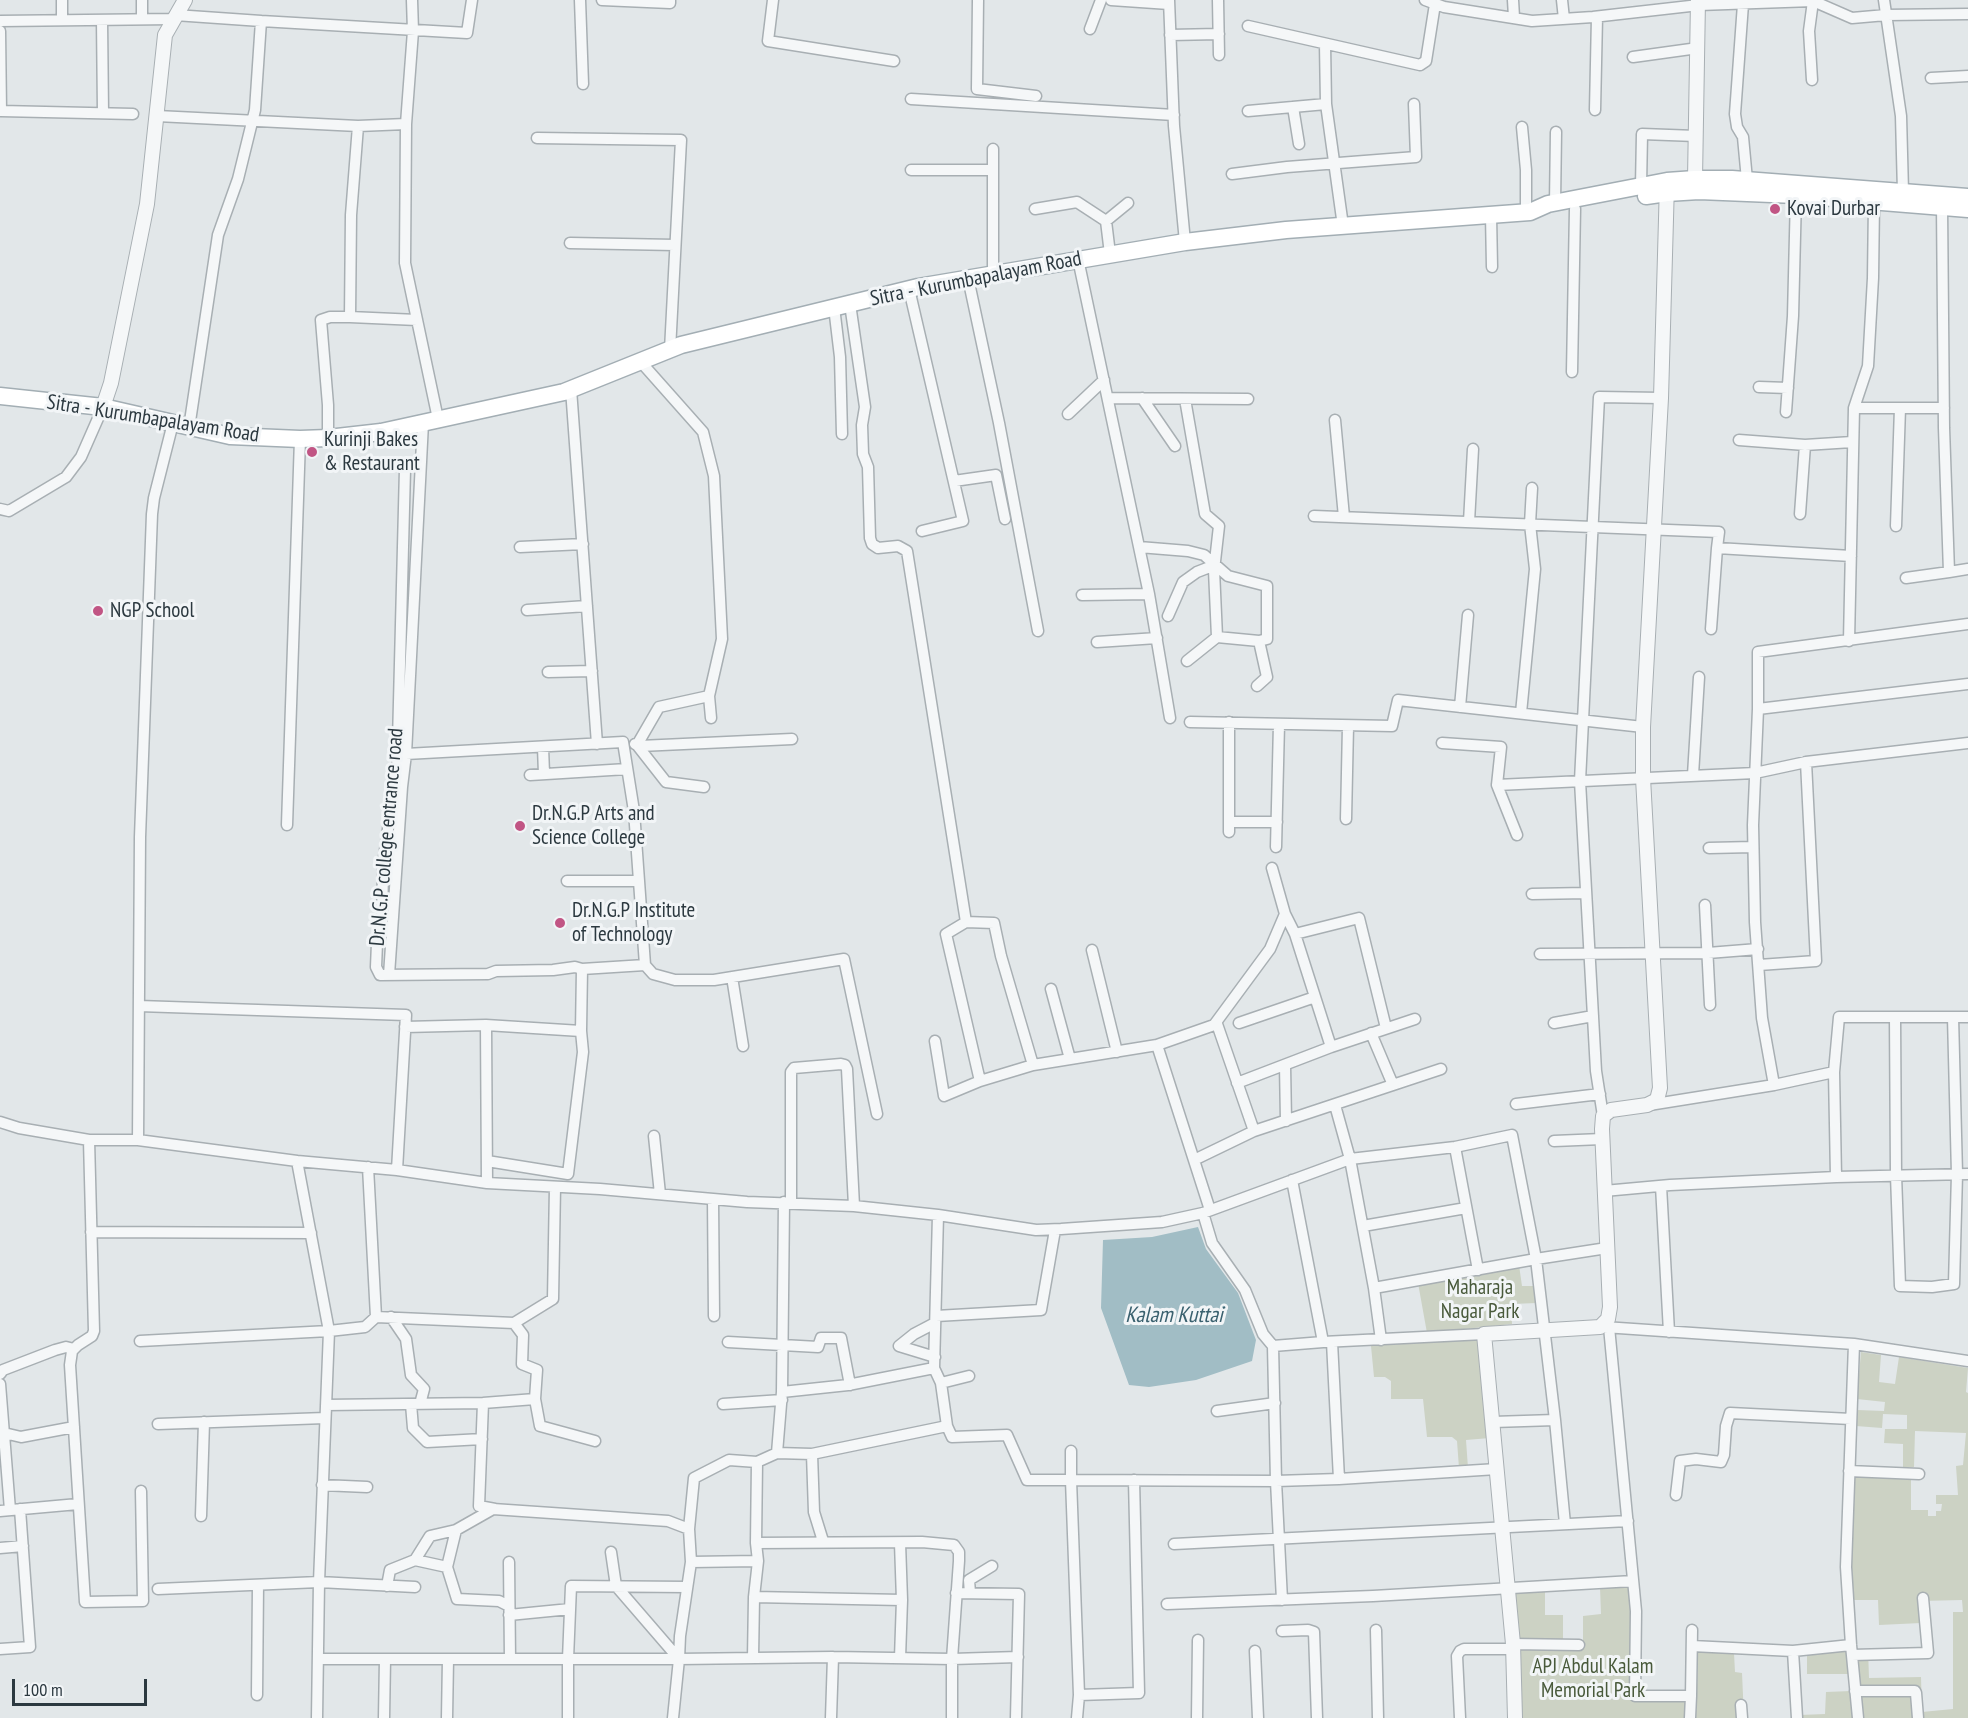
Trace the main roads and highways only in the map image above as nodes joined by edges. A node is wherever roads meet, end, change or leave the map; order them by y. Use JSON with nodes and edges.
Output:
{"nodes":[{"id":1,"x":1667,"y":187,"type":"junction"},
{"id":2,"x":1968,"y":197,"type":"edge"},
{"id":3,"x":1968,"y":209,"type":"edge"},
{"id":4,"x":1528,"y":213,"type":"junction"},
{"id":5,"x":0,"y":396,"type":"edge"}],
"edges":[{"from":1,"to":2,"type":"main road","name":"Sitra - Kurumbapalayam Road"},
{"from":1,"to":3,"type":"main road"},
{"from":1,"to":4,"type":"main road"},
{"from":1,"to":4,"type":"main road","name":"Sitra - Kurumbapalayam Road"},
{"from":4,"to":5,"type":"main road","name":"Sitra - Kurumbapalayam Road"}]}
